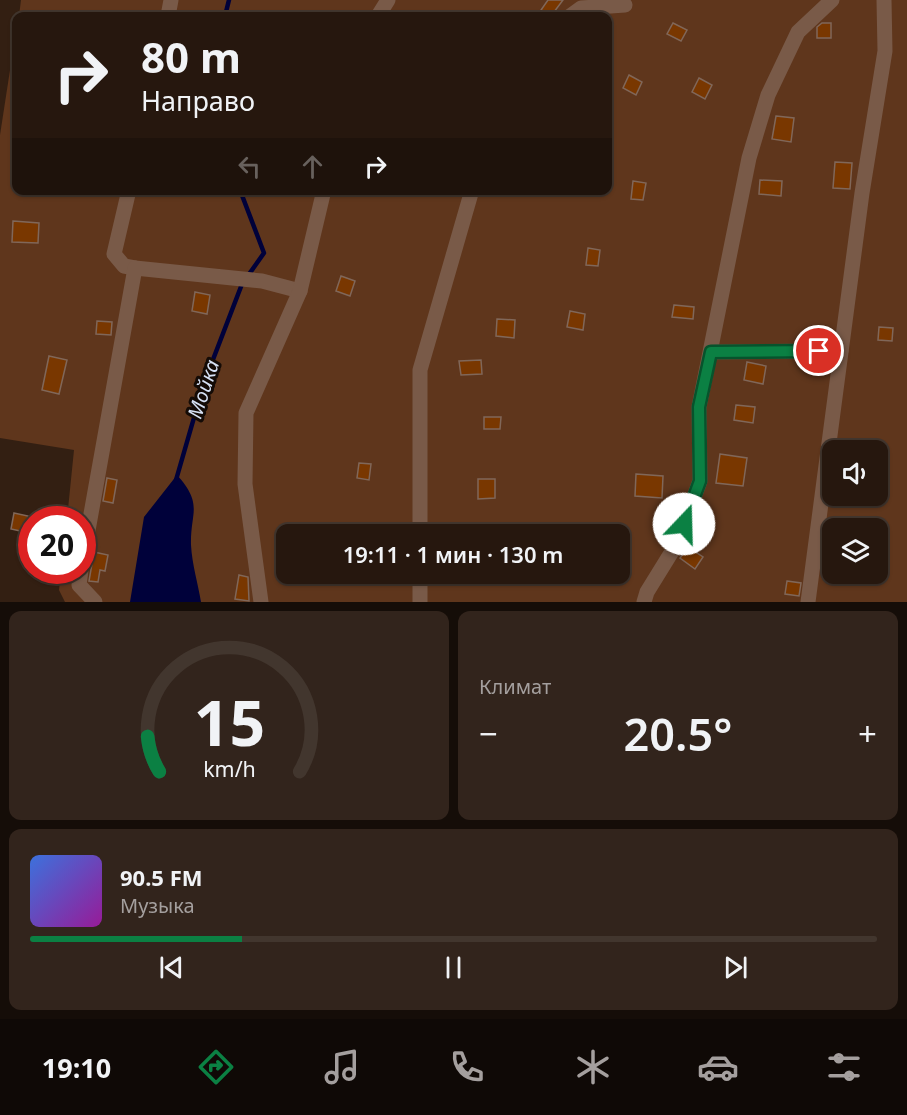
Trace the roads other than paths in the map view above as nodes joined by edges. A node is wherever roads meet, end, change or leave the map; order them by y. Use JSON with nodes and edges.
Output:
{"nodes":[{"id":1,"x":832,"y":0,"type":"edge"},
{"id":2,"x":884,"y":0,"type":"edge"},
{"id":3,"x":625,"y":5,"type":"dead end"},
{"id":4,"x":575,"y":12,"type":"edge"},
{"id":5,"x":128,"y":195,"type":"edge"},
{"id":6,"x":323,"y":195,"type":"edge"},
{"id":7,"x":471,"y":195,"type":"edge"},
{"id":8,"x":135,"y":268,"type":"junction"},
{"id":9,"x":300,"y":291,"type":"junction"},
{"id":10,"x":841,"y":351,"type":"junction"},
{"id":11,"x":711,"y":352,"type":"junction"},
{"id":12,"x":92,"y":506,"type":"edge"},
{"id":13,"x":420,"y":524,"type":"edge"},
{"id":14,"x":79,"y":584,"type":"edge"},
{"id":15,"x":420,"y":584,"type":"edge"},
{"id":16,"x":95,"y":602,"type":"edge"},
{"id":17,"x":261,"y":602,"type":"edge"},
{"id":18,"x":420,"y":602,"type":"edge"},
{"id":19,"x":644,"y":602,"type":"edge"},
{"id":20,"x":808,"y":602,"type":"edge"}],
"edges":[{"from":1,"to":11,"type":"lane"},
{"from":2,"to":10,"type":"lane"},
{"from":3,"to":4,"type":"lane"},
{"from":5,"to":8,"type":"lane"},
{"from":6,"to":9,"type":"lane"},
{"from":7,"to":13,"type":"lane"},
{"from":8,"to":9,"type":"lane"},
{"from":8,"to":12,"type":"lane"},
{"from":9,"to":17,"type":"lane"},
{"from":10,"to":11,"type":"lane"},
{"from":10,"to":20,"type":"lane"},
{"from":11,"to":19,"type":"lane"},
{"from":14,"to":16,"type":"lane"},
{"from":15,"to":18,"type":"lane"}]}
